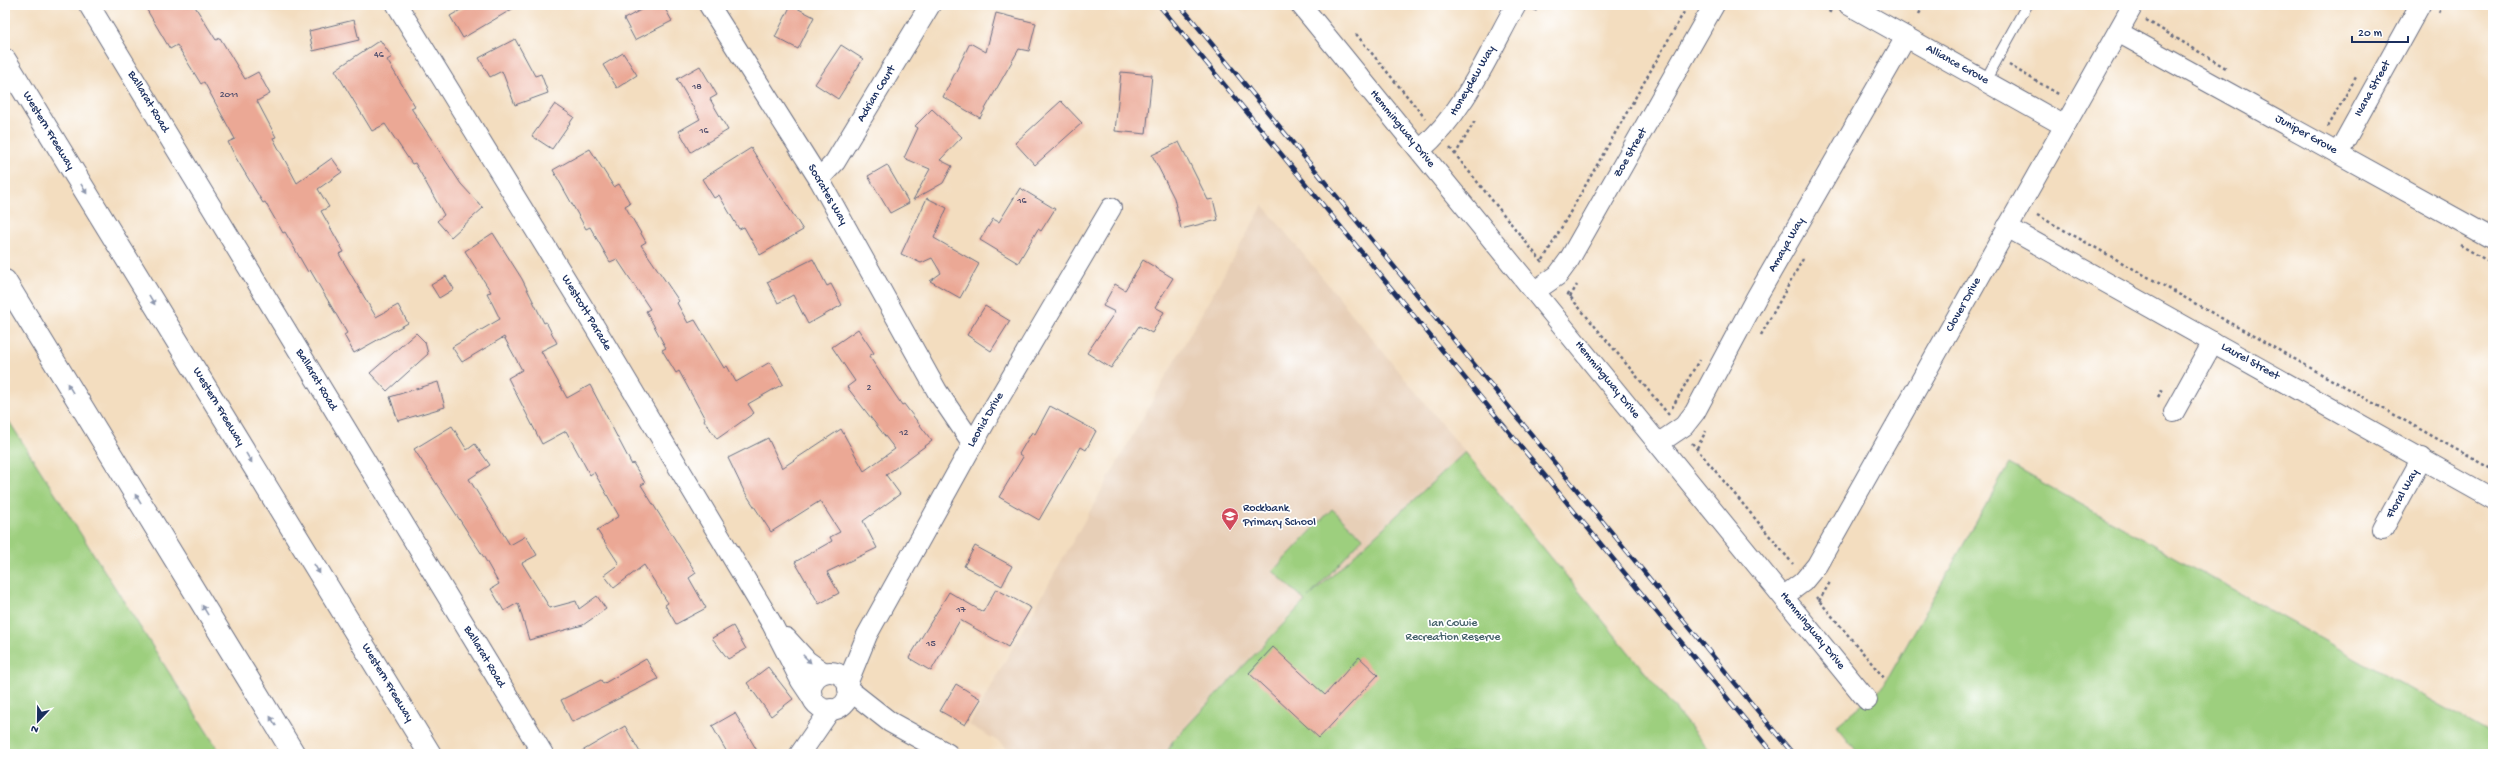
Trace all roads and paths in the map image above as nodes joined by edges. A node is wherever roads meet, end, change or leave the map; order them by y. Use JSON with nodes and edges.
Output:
{"nodes":[{"id":1,"x":89,"y":5,"type":"edge"},
{"id":2,"x":397,"y":5,"type":"edge"},
{"id":3,"x":709,"y":5,"type":"edge"},
{"id":4,"x":930,"y":5,"type":"edge"},
{"id":5,"x":1301,"y":5,"type":"edge"},
{"id":6,"x":1516,"y":5,"type":"edge"},
{"id":7,"x":1688,"y":5,"type":"edge"},
{"id":8,"x":1714,"y":5,"type":"edge"},
{"id":9,"x":1850,"y":5,"type":"edge"},
{"id":10,"x":1924,"y":5,"type":"edge"},
{"id":11,"x":2027,"y":5,"type":"edge"},
{"id":12,"x":2133,"y":5,"type":"edge"},
{"id":13,"x":2420,"y":5,"type":"edge"},
{"id":14,"x":1919,"y":14,"type":"dead end"},
{"id":15,"x":2146,"y":20,"type":"dead end"},
{"id":16,"x":2118,"y":32,"type":"junction"},
{"id":17,"x":1906,"y":36,"type":"junction"},
{"id":18,"x":1997,"y":58,"type":"junction"},
{"id":19,"x":5,"y":60,"type":"edge"},
{"id":20,"x":2233,"y":72,"type":"dead end"},
{"id":21,"x":2358,"y":73,"type":"dead end"},
{"id":22,"x":1985,"y":81,"type":"junction"},
{"id":23,"x":2061,"y":95,"type":"dead end"},
{"id":24,"x":2321,"y":124,"type":"dead end"},
{"id":25,"x":2065,"y":126,"type":"junction"},
{"id":26,"x":1420,"y":150,"type":"junction"},
{"id":27,"x":2338,"y":153,"type":"junction"},
{"id":28,"x":819,"y":179,"type":"junction"},
{"id":29,"x":1110,"y":208,"type":"dead end"},
{"id":30,"x":2037,"y":215,"type":"dead end"},
{"id":31,"x":2008,"y":227,"type":"junction"},
{"id":32,"x":2493,"y":239,"type":"edge"},
{"id":33,"x":1542,"y":262,"type":"dead end"},
{"id":34,"x":5,"y":281,"type":"edge"},
{"id":35,"x":1535,"y":291,"type":"junction"},
{"id":36,"x":2213,"y":342,"type":"junction"},
{"id":37,"x":937,"y":391,"type":"junction"},
{"id":38,"x":2174,"y":412,"type":"dead end"},
{"id":39,"x":984,"y":424,"type":"junction"},
{"id":40,"x":973,"y":444,"type":"junction"},
{"id":41,"x":1659,"y":444,"type":"junction"},
{"id":42,"x":2422,"y":458,"type":"junction"},
{"id":43,"x":2493,"y":470,"type":"edge"},
{"id":44,"x":2493,"y":498,"type":"edge"},
{"id":45,"x":2383,"y":530,"type":"dead end"},
{"id":46,"x":1798,"y":573,"type":"junction"},
{"id":47,"x":1784,"y":596,"type":"junction"},
{"id":48,"x":772,"y":624,"type":"junction"},
{"id":49,"x":867,"y":635,"type":"junction"},
{"id":50,"x":825,"y":672,"type":"junction"},
{"id":51,"x":1885,"y":678,"type":"dead end"},
{"id":52,"x":848,"y":686,"type":"junction"},
{"id":53,"x":812,"y":698,"type":"junction"},
{"id":54,"x":1867,"y":700,"type":"dead end"},
{"id":55,"x":834,"y":709,"type":"junction"},
{"id":56,"x":890,"y":722,"type":"junction"},
{"id":57,"x":801,"y":752,"type":"edge"},
{"id":58,"x":294,"y":754,"type":"edge"},
{"id":59,"x":430,"y":754,"type":"edge"},
{"id":60,"x":543,"y":754,"type":"edge"},
{"id":61,"x":948,"y":754,"type":"edge"}],
"edges":[{"from":1,"to":60,"type":"street","name":"Ballarat Road"},
{"from":2,"to":48,"type":"street","name":"Westcott Parade"},
{"from":3,"to":28,"type":"street","name":"Socrates Way"},
{"from":4,"to":28,"type":"street","name":"Adrian Court"},
{"from":5,"to":26,"type":"street","name":"Hemmingway Drive"},
{"from":6,"to":26,"type":"street","name":"Honeydew Way"},
{"from":7,"to":33,"type":"path"},
{"from":8,"to":35,"type":"street","name":"Zoe Street"},
{"from":9,"to":17,"type":"street","name":"Alliance Grove"},
{"from":10,"to":14,"type":"path"},
{"from":11,"to":18,"type":"lane"},
{"from":12,"to":16,"type":"street","name":"Clover Drive"},
{"from":13,"to":27,"type":"street","name":"Ivana Street"},
{"from":15,"to":20,"type":"path"},
{"from":16,"to":25,"type":"street","name":"Clover Drive"},
{"from":16,"to":27,"type":"street","name":"Juniper Grove"},
{"from":17,"to":22,"type":"street","name":"Alliance Grove"},
{"from":17,"to":41,"type":"street","name":"Amaya Way"},
{"from":18,"to":22,"type":"lane"},
{"from":18,"to":23,"type":"path"},
{"from":19,"to":59,"type":"highway","name":"Western Freeway","one_way":true},
{"from":21,"to":24,"type":"path"},
{"from":22,"to":25,"type":"street","name":"Alliance Grove"},
{"from":25,"to":31,"type":"street","name":"Clover Drive"},
{"from":26,"to":35,"type":"street","name":"Hemmingway Drive"},
{"from":27,"to":32,"type":"street","name":"Juniper Grove"},
{"from":28,"to":37,"type":"street","name":"Socrates Way"},
{"from":29,"to":39,"type":"street","name":"Leonid Drive"},
{"from":30,"to":43,"type":"path"},
{"from":31,"to":36,"type":"street","name":"Laurel Street"},
{"from":31,"to":46,"type":"street","name":"Clover Drive"},
{"from":58,"to":34,"type":"highway","one_way":true},
{"from":35,"to":41,"type":"street","name":"Hemmingway Drive"},
{"from":36,"to":38,"type":"street"},
{"from":36,"to":42,"type":"street","name":"Laurel Street"},
{"from":37,"to":39,"type":"street","name":"Socrates Way"},
{"from":37,"to":40,"type":"street","name":"Socrates Way"},
{"from":39,"to":40,"type":"street","name":"Leonid Drive"},
{"from":40,"to":49,"type":"street","name":"Leonid Drive"},
{"from":41,"to":47,"type":"street","name":"Hemmingway Drive"},
{"from":42,"to":44,"type":"street","name":"Laurel Street"},
{"from":42,"to":45,"type":"street","name":"Floral Way"},
{"from":46,"to":47,"type":"street","name":"Clover Drive"},
{"from":46,"to":51,"type":"path"},
{"from":47,"to":54,"type":"street","name":"Hemmingway Drive"},
{"from":48,"to":50,"type":"street","name":"Westcott Parade","one_way":true},
{"from":48,"to":53,"type":"street","name":"Westcott Parade"},
{"from":49,"to":50,"type":"street","name":"Leonid Drive"},
{"from":49,"to":52,"type":"street","name":"Leonid Drive"},
{"from":50,"to":52,"type":"street"},
{"from":50,"to":53,"type":"street"},
{"from":52,"to":55,"type":"street"},
{"from":52,"to":56,"type":"street"},
{"from":53,"to":55,"type":"street"},
{"from":53,"to":57,"type":"street"},
{"from":55,"to":56,"type":"street"},
{"from":55,"to":57,"type":"street"},
{"from":56,"to":61,"type":"street"}]}
